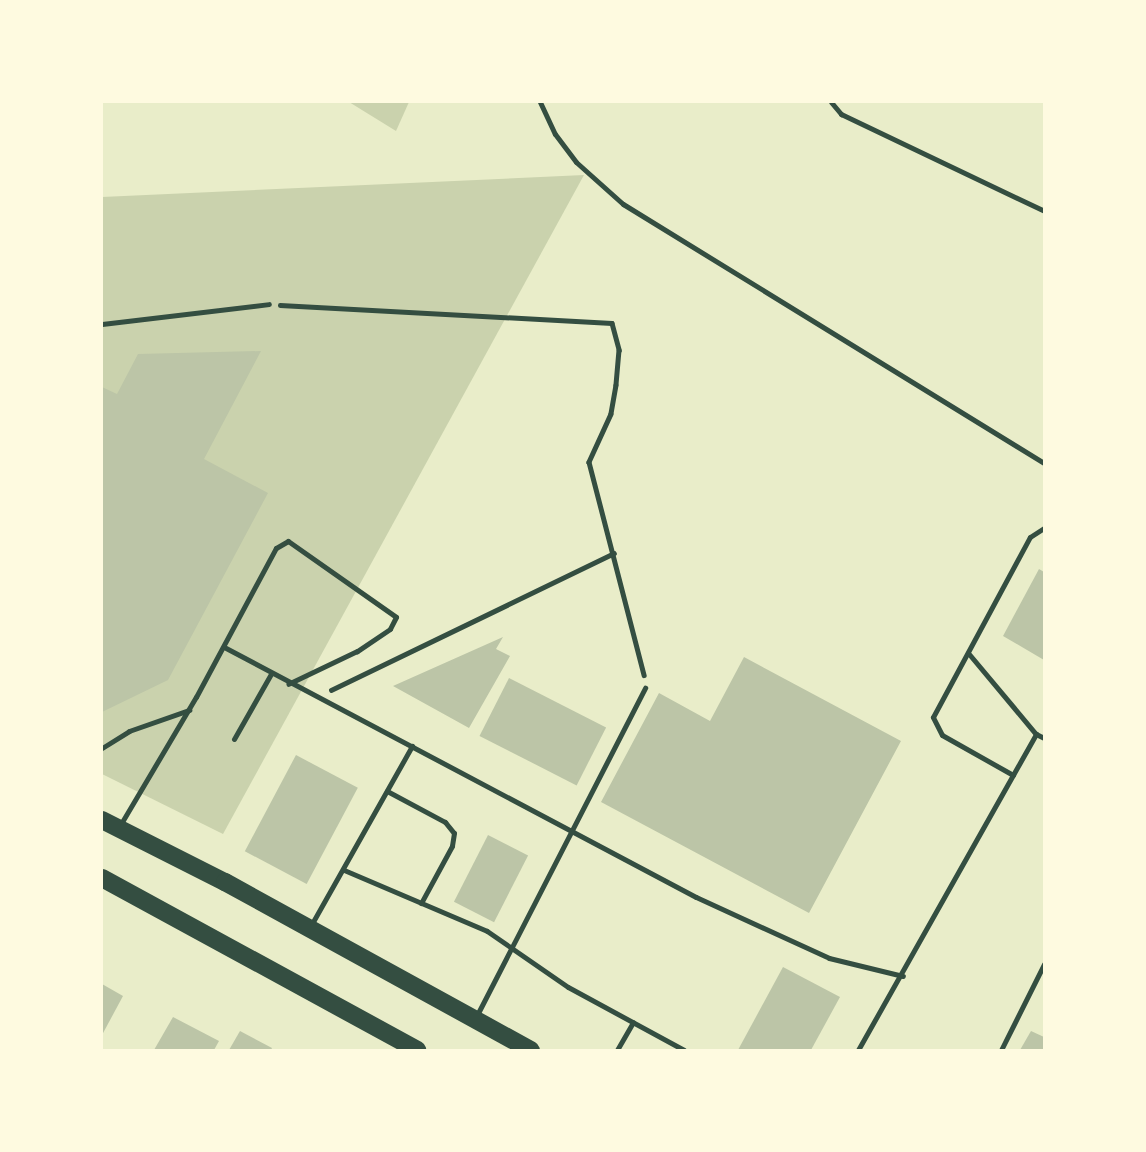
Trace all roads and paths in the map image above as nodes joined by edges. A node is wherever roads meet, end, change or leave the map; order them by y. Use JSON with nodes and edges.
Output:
{"nodes":[{"id":1,"x":540,"y":102,"type":"edge"},
{"id":2,"x":831,"y":102,"type":"edge"},
{"id":3,"x":1045,"y":211,"type":"edge"},
{"id":4,"x":269,"y":304,"type":"joint"},
{"id":5,"x":102,"y":324,"type":"edge"},
{"id":6,"x":1045,"y":463,"type":"edge"},
{"id":7,"x":1045,"y":528,"type":"edge"},
{"id":8,"x":614,"y":553,"type":"junction"},
{"id":9,"x":224,"y":647,"type":"junction"},
{"id":10,"x":969,"y":654,"type":"junction"},
{"id":11,"x":271,"y":674,"type":"junction"},
{"id":12,"x":288,"y":684,"type":"junction"},
{"id":13,"x":645,"y":688,"type":"joint"},
{"id":14,"x":331,"y":691,"type":"dead end"},
{"id":15,"x":189,"y":710,"type":"junction"},
{"id":16,"x":1036,"y":734,"type":"junction"},
{"id":17,"x":1045,"y":738,"type":"edge"},
{"id":18,"x":234,"y":739,"type":"dead end"},
{"id":19,"x":412,"y":746,"type":"junction"},
{"id":20,"x":102,"y":748,"type":"edge"},
{"id":21,"x":1013,"y":775,"type":"junction"},
{"id":22,"x":387,"y":791,"type":"junction"},
{"id":23,"x":102,"y":820,"type":"edge"},
{"id":24,"x":119,"y":828,"type":"junction"},
{"id":25,"x":574,"y":830,"type":"junction"},
{"id":26,"x":344,"y":870,"type":"junction"},
{"id":27,"x":102,"y":878,"type":"edge"},
{"id":28,"x":421,"y":903,"type":"junction"},
{"id":29,"x":309,"y":929,"type":"junction"},
{"id":30,"x":510,"y":949,"type":"junction"},
{"id":31,"x":1045,"y":964,"type":"edge"},
{"id":32,"x":903,"y":976,"type":"junction"},
{"id":33,"x":475,"y":1020,"type":"junction"},
{"id":34,"x":633,"y":1022,"type":"junction"},
{"id":35,"x":417,"y":1051,"type":"edge"},
{"id":36,"x":531,"y":1051,"type":"edge"},
{"id":37,"x":617,"y":1051,"type":"edge"},
{"id":38,"x":684,"y":1051,"type":"edge"},
{"id":39,"x":858,"y":1051,"type":"edge"},
{"id":40,"x":1001,"y":1051,"type":"edge"}],
"edges":[{"from":1,"to":6,"type":"lane"},
{"from":2,"to":3,"type":"lane"},
{"from":4,"to":5,"type":"lane"},
{"from":4,"to":8,"type":"path"},
{"from":7,"to":10,"type":"lane"},
{"from":8,"to":13,"type":"path"},
{"from":8,"to":14,"type":"path"},
{"from":9,"to":11,"type":"lane"},
{"from":9,"to":12,"type":"lane"},
{"from":9,"to":15,"type":"lane"},
{"from":10,"to":16,"type":"lane"},
{"from":10,"to":21,"type":"lane"},
{"from":11,"to":12,"type":"lane"},
{"from":11,"to":18,"type":"lane"},
{"from":12,"to":19,"type":"lane"},
{"from":13,"to":25,"type":"lane"},
{"from":15,"to":20,"type":"lane"},
{"from":15,"to":24,"type":"lane"},
{"from":16,"to":17,"type":"lane"},
{"from":16,"to":21,"type":"lane"},
{"from":19,"to":22,"type":"lane"},
{"from":19,"to":25,"type":"lane"},
{"from":21,"to":32,"type":"lane"},
{"from":22,"to":26,"type":"lane"},
{"from":22,"to":28,"type":"lane"},
{"from":23,"to":24,"type":"main road"},
{"from":24,"to":29,"type":"main road"},
{"from":25,"to":30,"type":"lane"},
{"from":25,"to":32,"type":"lane"},
{"from":26,"to":28,"type":"lane"},
{"from":26,"to":29,"type":"lane"},
{"from":27,"to":35,"type":"main road"},
{"from":28,"to":30,"type":"lane"},
{"from":29,"to":33,"type":"main road"},
{"from":30,"to":33,"type":"lane"},
{"from":30,"to":34,"type":"lane"},
{"from":31,"to":40,"type":"lane"},
{"from":32,"to":39,"type":"lane"},
{"from":33,"to":36,"type":"main road"},
{"from":34,"to":37,"type":"lane"},
{"from":34,"to":38,"type":"lane"}]}
